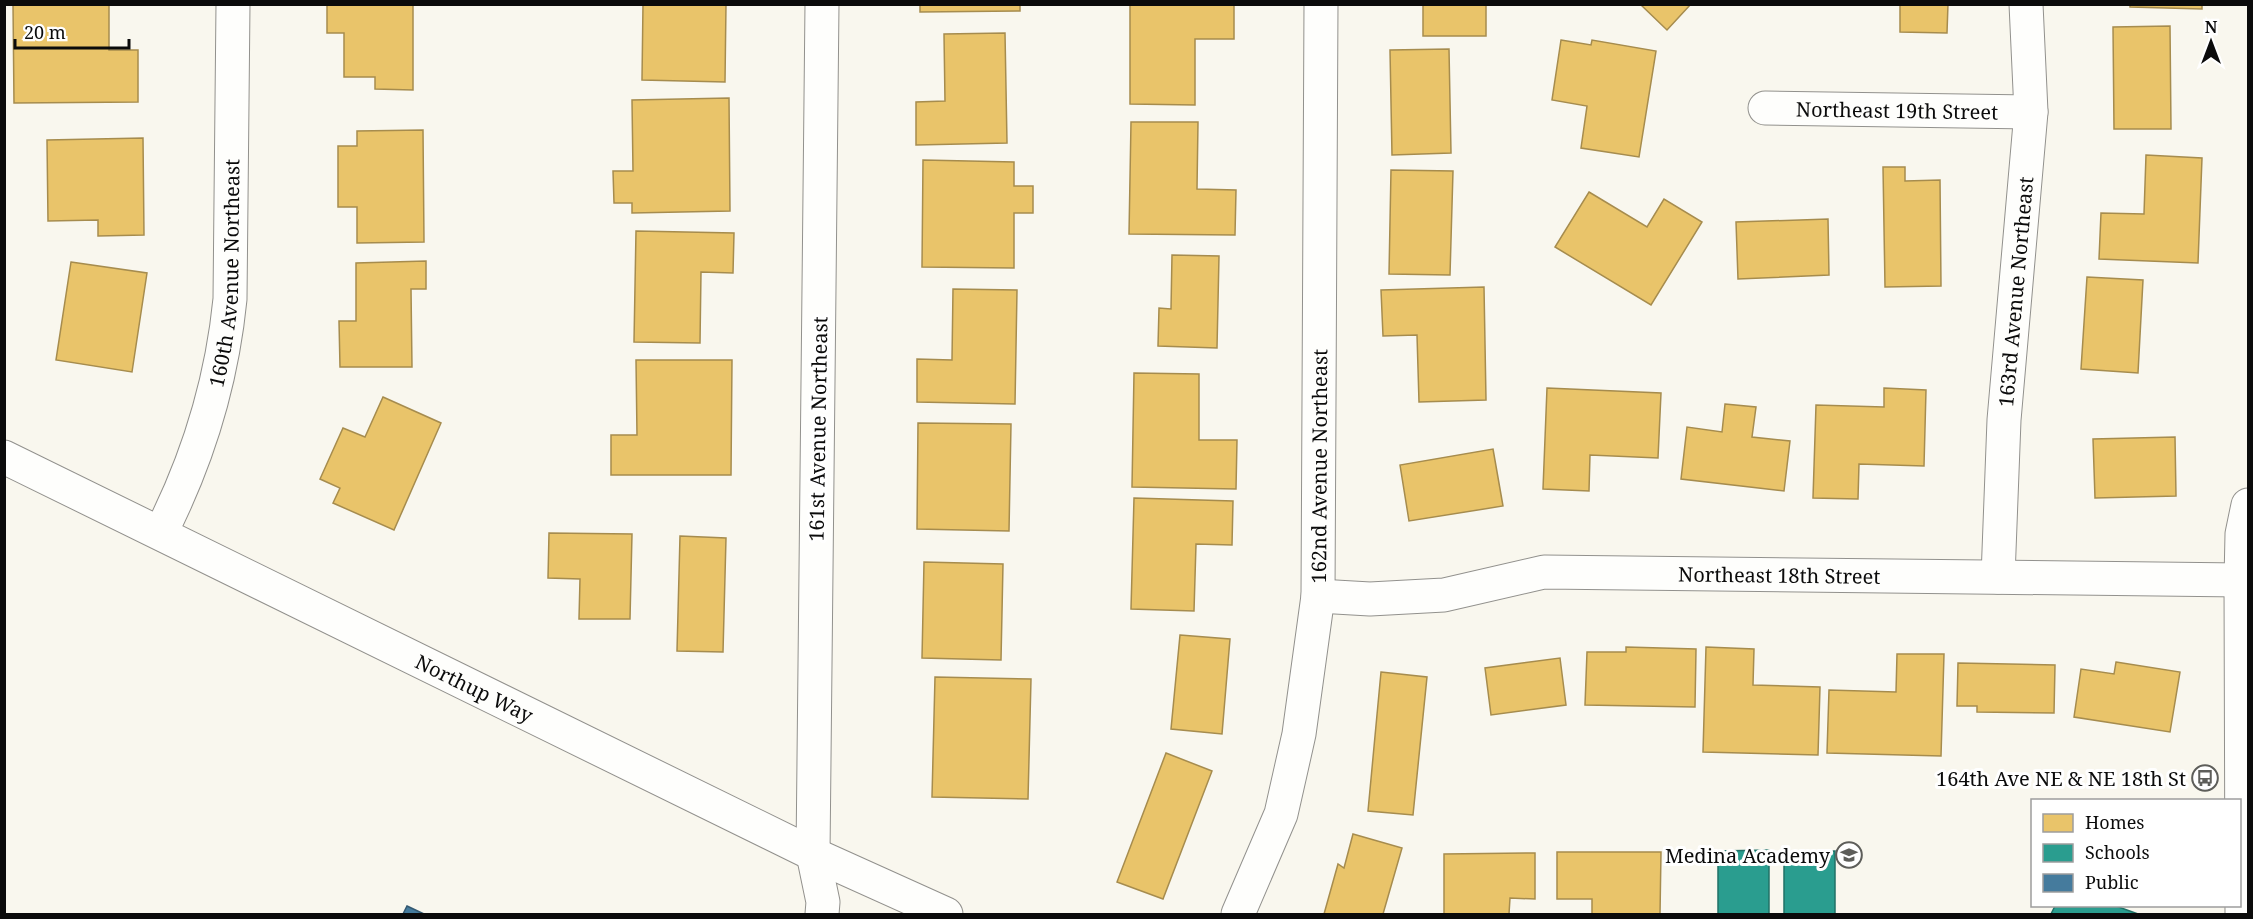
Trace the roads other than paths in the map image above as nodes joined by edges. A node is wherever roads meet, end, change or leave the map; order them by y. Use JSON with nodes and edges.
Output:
{"nodes":[{"id":1,"x":233,"y":4,"type":"edge"},
{"id":2,"x":822,"y":4,"type":"edge"},
{"id":3,"x":1321,"y":4,"type":"edge"},
{"id":4,"x":2026,"y":4,"type":"edge"},
{"id":5,"x":1765,"y":108,"type":"dead end"},
{"id":6,"x":2031,"y":112,"type":"junction"},
{"id":7,"x":4,"y":457,"type":"edge"},
{"id":8,"x":2248,"y":505,"type":"edge"},
{"id":9,"x":161,"y":532,"type":"junction"},
{"id":10,"x":1998,"y":577,"type":"junction"},
{"id":11,"x":2241,"y":580,"type":"junction"},
{"id":12,"x":1318,"y":596,"type":"junction"},
{"id":13,"x":813,"y":854,"type":"junction"},
{"id":14,"x":822,"y":915,"type":"edge"},
{"id":15,"x":946,"y":915,"type":"edge"},
{"id":16,"x":1238,"y":915,"type":"edge"},
{"id":17,"x":2242,"y":915,"type":"edge"}],
"edges":[{"from":1,"to":9,"type":"street","name":"160th Avenue Northeast"},
{"from":2,"to":13,"type":"street","name":"161st Avenue Northeast"},
{"from":3,"to":12,"type":"street","name":"162nd Avenue Northeast"},
{"from":4,"to":6,"type":"street","name":"163rd Avenue Northeast"},
{"from":5,"to":6,"type":"street","name":"Northeast 19th Street"},
{"from":6,"to":10,"type":"street","name":"163rd Avenue Northeast"},
{"from":7,"to":9,"type":"street","name":"Northup Way"},
{"from":8,"to":11,"type":"street"},
{"from":9,"to":13,"type":"street","name":"Northup Way"},
{"from":10,"to":11,"type":"street","name":"Northeast 18th Street"},
{"from":10,"to":12,"type":"street","name":"Northeast 18th Street"},
{"from":11,"to":17,"type":"street"},
{"from":12,"to":16,"type":"street","name":"162nd Avenue Northeast"},
{"from":13,"to":14,"type":"street","name":"161st Avenue Northeast"},
{"from":13,"to":15,"type":"street","name":"Northup Way"}]}
